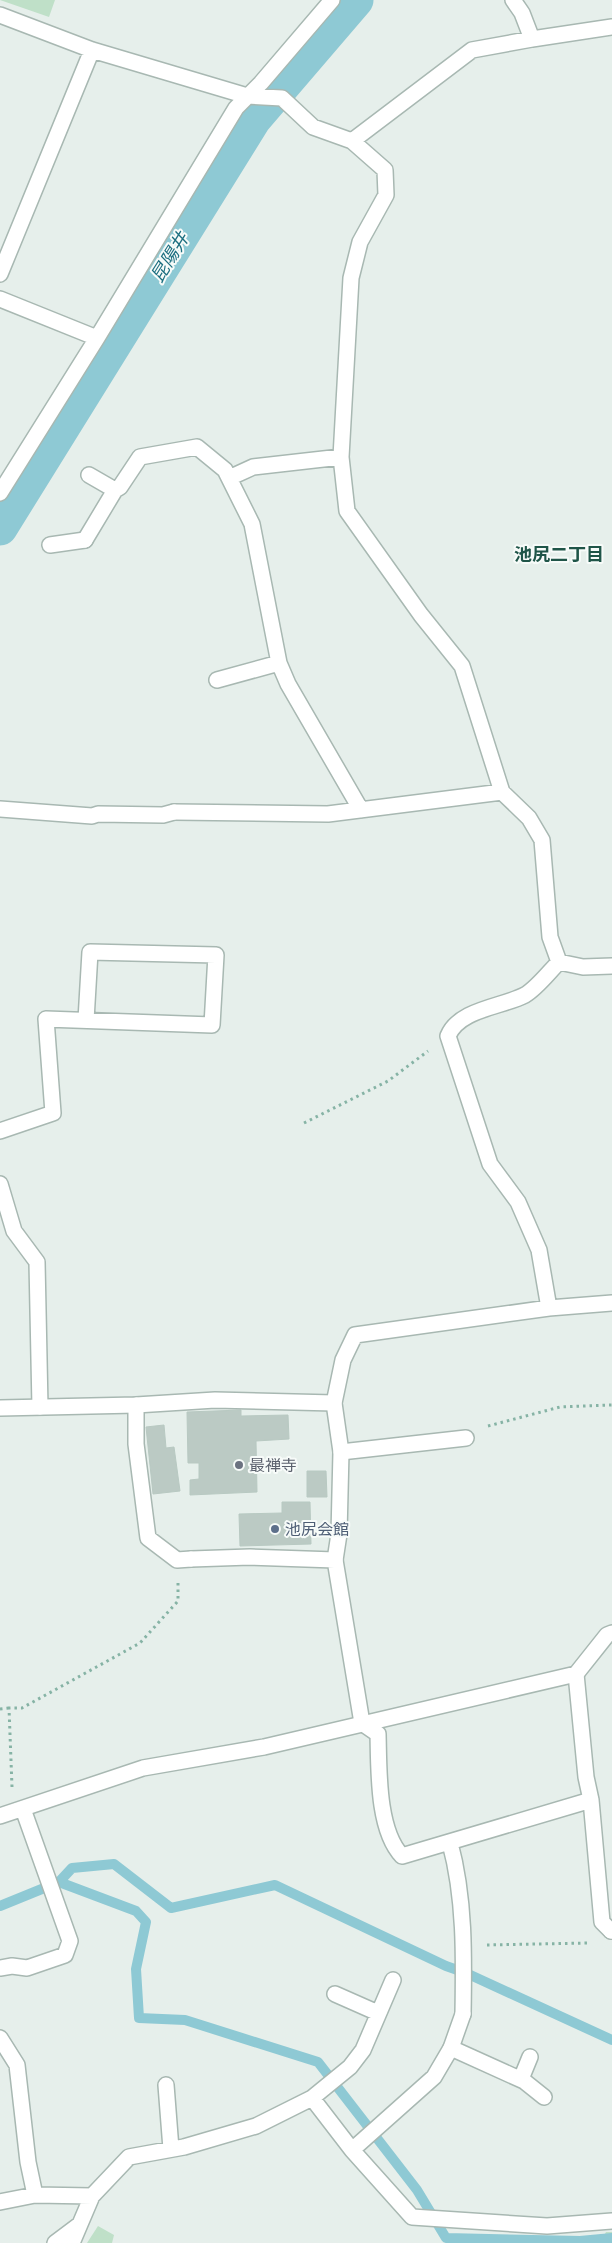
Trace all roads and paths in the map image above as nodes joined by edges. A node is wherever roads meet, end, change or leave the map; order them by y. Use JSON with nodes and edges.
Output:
{"nodes":[{"id":1,"x":332,"y":0,"type":"edge"},
{"id":2,"x":514,"y":0,"type":"edge"},
{"id":3,"x":0,"y":15,"type":"edge"},
{"id":4,"x":612,"y":27,"type":"edge"},
{"id":5,"x":532,"y":39,"type":"junction"},
{"id":6,"x":92,"y":50,"type":"junction"},
{"id":7,"x":247,"y":96,"type":"junction"},
{"id":8,"x":352,"y":140,"type":"junction"},
{"id":9,"x":0,"y":274,"type":"edge"},
{"id":10,"x":0,"y":300,"type":"edge"},
{"id":11,"x":97,"y":338,"type":"junction"},
{"id":12,"x":341,"y":457,"type":"junction"},
{"id":13,"x":89,"y":475,"type":"dead end"},
{"id":14,"x":229,"y":478,"type":"junction"},
{"id":15,"x":115,"y":490,"type":"junction"},
{"id":16,"x":0,"y":493,"type":"edge"},
{"id":17,"x":50,"y":545,"type":"dead end"},
{"id":18,"x":280,"y":663,"type":"junction"},
{"id":19,"x":217,"y":680,"type":"dead end"},
{"id":20,"x":502,"y":792,"type":"junction"},
{"id":21,"x":0,"y":809,"type":"edge"},
{"id":22,"x":361,"y":810,"type":"junction"},
{"id":23,"x":559,"y":962,"type":"junction"},
{"id":24,"x":612,"y":966,"type":"edge"},
{"id":25,"x":86,"y":1020,"type":"junction"},
{"id":26,"x":448,"y":1036,"type":"junction"},
{"id":27,"x":304,"y":1123,"type":"dead end"},
{"id":28,"x":0,"y":1131,"type":"edge"},
{"id":29,"x":0,"y":1184,"type":"edge"},
{"id":30,"x":7,"y":1232,"type":"edge"},
{"id":31,"x":612,"y":1303,"type":"edge"},
{"id":32,"x":549,"y":1308,"type":"junction"},
{"id":33,"x":334,"y":1403,"type":"junction"},
{"id":34,"x":136,"y":1405,"type":"junction"},
{"id":35,"x":612,"y":1405,"type":"edge"},
{"id":36,"x":40,"y":1407,"type":"junction"},
{"id":37,"x":0,"y":1408,"type":"edge"},
{"id":38,"x":466,"y":1438,"type":"joint"},
{"id":39,"x":341,"y":1452,"type":"junction"},
{"id":40,"x":184,"y":1559,"type":"junction"},
{"id":41,"x":335,"y":1560,"type":"junction"},
{"id":42,"x":612,"y":1633,"type":"edge"},
{"id":43,"x":576,"y":1674,"type":"junction"},
{"id":44,"x":9,"y":1708,"type":"junction"},
{"id":45,"x":0,"y":1709,"type":"edge"},
{"id":46,"x":362,"y":1723,"type":"junction"},
{"id":47,"x":591,"y":1800,"type":"junction"},
{"id":48,"x":12,"y":1813,"type":"edge"},
{"id":49,"x":450,"y":1843,"type":"junction"},
{"id":50,"x":611,"y":1931,"type":"edge"},
{"id":51,"x":464,"y":1946,"type":"junction"},
{"id":52,"x":0,"y":1968,"type":"edge"},
{"id":53,"x":393,"y":1980,"type":"dead end"},
{"id":54,"x":335,"y":1994,"type":"dead end"},
{"id":55,"x":378,"y":2013,"type":"junction"},
{"id":56,"x":0,"y":2038,"type":"edge"},
{"id":57,"x":451,"y":2048,"type":"junction"},
{"id":58,"x":530,"y":2057,"type":"dead end"},
{"id":59,"x":520,"y":2079,"type":"junction"},
{"id":60,"x":166,"y":2086,"type":"dead end"},
{"id":61,"x":544,"y":2097,"type":"dead end"},
{"id":62,"x":312,"y":2098,"type":"junction"},
{"id":63,"x":171,"y":2149,"type":"junction"},
{"id":64,"x":352,"y":2150,"type":"junction"},
{"id":65,"x":36,"y":2196,"type":"junction"},
{"id":66,"x":92,"y":2196,"type":"junction"},
{"id":67,"x":0,"y":2202,"type":"edge"},
{"id":68,"x":612,"y":2221,"type":"edge"},
{"id":69,"x":82,"y":2223,"type":"junction"},
{"id":70,"x":55,"y":2243,"type":"edge"},
{"id":71,"x":72,"y":2243,"type":"edge"}],
"edges":[{"from":1,"to":7,"type":"street"},
{"from":2,"to":5,"type":"street"},
{"from":3,"to":6,"type":"street"},
{"from":4,"to":5,"type":"street"},
{"from":5,"to":8,"type":"street"},
{"from":6,"to":7,"type":"street"},
{"from":6,"to":9,"type":"street"},
{"from":7,"to":8,"type":"street"},
{"from":7,"to":11,"type":"street"},
{"from":8,"to":12,"type":"street"},
{"from":10,"to":11,"type":"street"},
{"from":11,"to":16,"type":"street"},
{"from":12,"to":14,"type":"street"},
{"from":12,"to":20,"type":"street"},
{"from":13,"to":15,"type":"street"},
{"from":14,"to":15,"type":"street"},
{"from":14,"to":18,"type":"street"},
{"from":15,"to":17,"type":"street"},
{"from":18,"to":19,"type":"street"},
{"from":18,"to":22,"type":"street"},
{"from":20,"to":22,"type":"street"},
{"from":20,"to":23,"type":"street"},
{"from":21,"to":22,"type":"street"},
{"from":23,"to":24,"type":"street"},
{"from":23,"to":26,"type":"street"},
{"from":25,"to":25,"type":"street"},
{"from":25,"to":28,"type":"street"},
{"from":26,"to":27,"type":"path"},
{"from":26,"to":32,"type":"street"},
{"from":29,"to":30,"type":"street"},
{"from":30,"to":36,"type":"street"},
{"from":31,"to":32,"type":"street"},
{"from":32,"to":33,"type":"street"},
{"from":33,"to":34,"type":"street"},
{"from":33,"to":39,"type":"street"},
{"from":34,"to":36,"type":"street"},
{"from":34,"to":40,"type":"street"},
{"from":35,"to":38,"type":"path"},
{"from":36,"to":37,"type":"street"},
{"from":38,"to":39,"type":"street"},
{"from":39,"to":41,"type":"street"},
{"from":40,"to":41,"type":"street"},
{"from":40,"to":44,"type":"path"},
{"from":41,"to":46,"type":"street"},
{"from":42,"to":43,"type":"street"},
{"from":43,"to":46,"type":"street"},
{"from":43,"to":47,"type":"street"},
{"from":44,"to":45,"type":"path"},
{"from":44,"to":48,"type":"path"},
{"from":46,"to":48,"type":"street"},
{"from":46,"to":49,"type":"street"},
{"from":47,"to":49,"type":"street"},
{"from":47,"to":50,"type":"street"},
{"from":48,"to":52,"type":"street"},
{"from":49,"to":51,"type":"street"},
{"from":50,"to":51,"type":"path"},
{"from":51,"to":57,"type":"street"},
{"from":53,"to":55,"type":"street"},
{"from":54,"to":55,"type":"street"},
{"from":55,"to":62,"type":"street"},
{"from":56,"to":65,"type":"street"},
{"from":57,"to":59,"type":"street"},
{"from":57,"to":64,"type":"street"},
{"from":58,"to":59,"type":"street"},
{"from":59,"to":61,"type":"street"},
{"from":60,"to":63,"type":"street"},
{"from":62,"to":63,"type":"street"},
{"from":62,"to":64,"type":"street"},
{"from":63,"to":66,"type":"street"},
{"from":64,"to":68,"type":"street"},
{"from":65,"to":66,"type":"street"},
{"from":65,"to":67,"type":"street"},
{"from":66,"to":69,"type":"street"},
{"from":69,"to":70,"type":"street"},
{"from":69,"to":71,"type":"street"}]}
